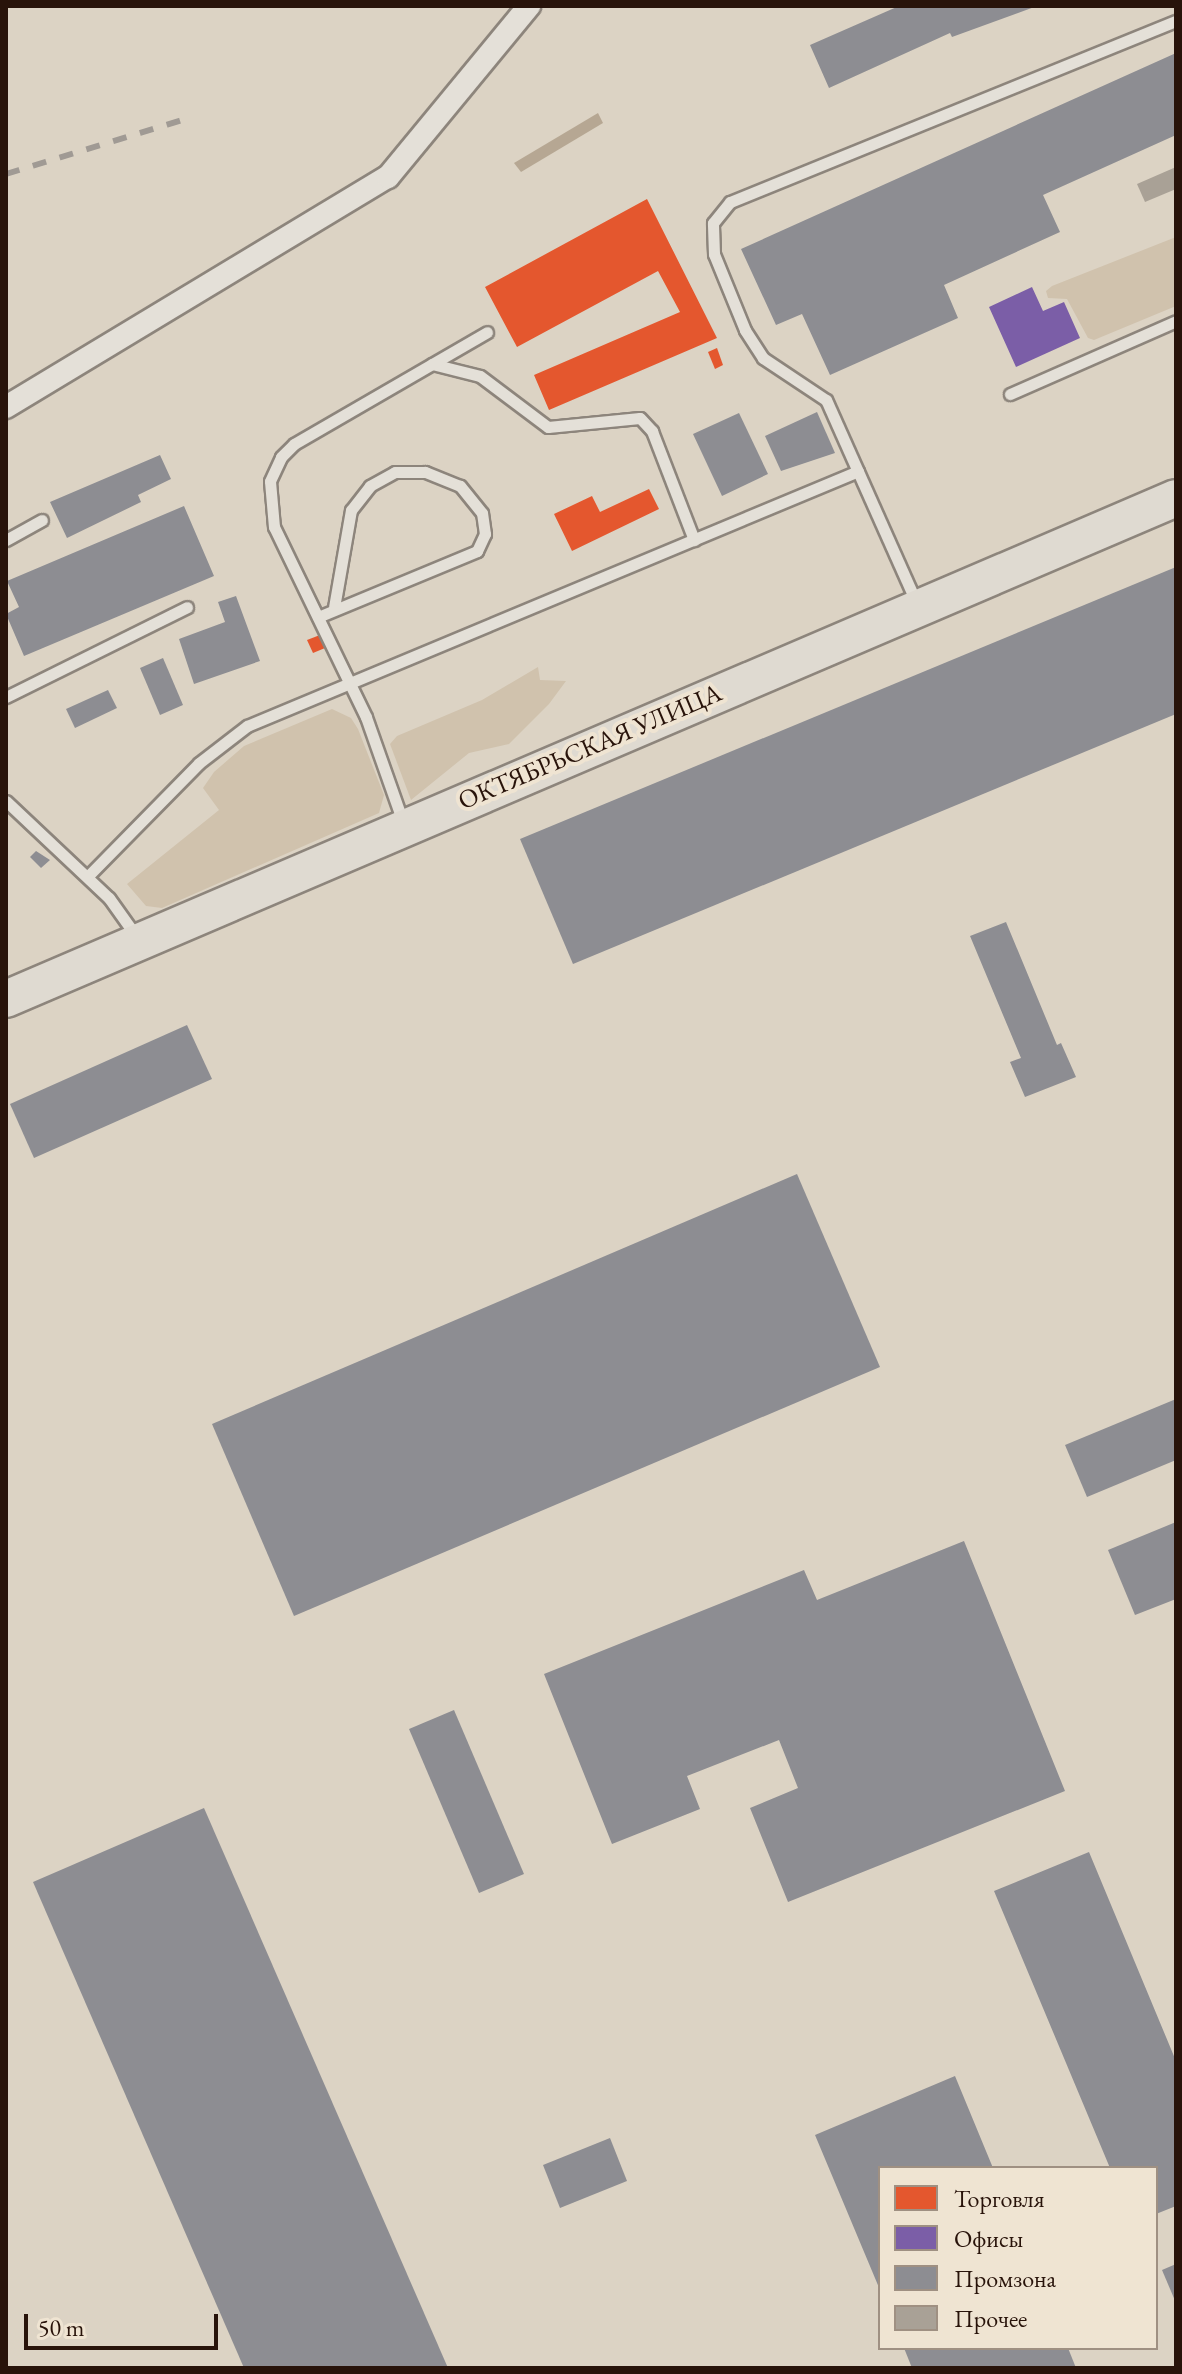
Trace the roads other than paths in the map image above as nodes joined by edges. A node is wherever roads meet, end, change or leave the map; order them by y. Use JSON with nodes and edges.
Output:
{"nodes":[{"id":1,"x":529,"y":6,"type":"edge"},
{"id":2,"x":1176,"y":21,"type":"edge"},
{"id":3,"x":1176,"y":321,"type":"edge"},
{"id":4,"x":487,"y":332,"type":"dead end"},
{"id":5,"x":432,"y":364,"type":"junction"},
{"id":6,"x":1010,"y":394,"type":"dead end"},
{"id":7,"x":6,"y":407,"type":"edge"},
{"id":8,"x":858,"y":471,"type":"junction"},
{"id":9,"x":1176,"y":498,"type":"edge"},
{"id":10,"x":42,"y":520,"type":"dead end"},
{"id":11,"x":6,"y":540,"type":"edge"},
{"id":12,"x":694,"y":540,"type":"junction"},
{"id":13,"x":187,"y":607,"type":"dead end"},
{"id":14,"x":334,"y":607,"type":"junction"},
{"id":15,"x":919,"y":608,"type":"junction"},
{"id":16,"x":318,"y":617,"type":"junction"},
{"id":17,"x":351,"y":685,"type":"junction"},
{"id":18,"x":6,"y":697,"type":"edge"},
{"id":19,"x":6,"y":801,"type":"edge"},
{"id":20,"x":405,"y":825,"type":"junction"},
{"id":21,"x":88,"y":876,"type":"junction"},
{"id":22,"x":138,"y":940,"type":"junction"},
{"id":23,"x":6,"y":999,"type":"edge"}],
"edges":[{"from":1,"to":7,"type":"street"},
{"from":2,"to":8,"type":"lane"},
{"from":3,"to":6,"type":"lane"},
{"from":4,"to":5,"type":"lane"},
{"from":5,"to":12,"type":"lane"},
{"from":5,"to":16,"type":"lane"},
{"from":8,"to":12,"type":"lane"},
{"from":8,"to":15,"type":"lane"},
{"from":9,"to":15,"type":"main road","name":"ОКТЯБРЬСКАЯ УЛИЦА"},
{"from":10,"to":11,"type":"lane"},
{"from":12,"to":17,"type":"lane"},
{"from":13,"to":18,"type":"lane"},
{"from":14,"to":14,"type":"lane"},
{"from":14,"to":16,"type":"lane"},
{"from":15,"to":20,"type":"main road","name":"ОКТЯБРЬСКАЯ УЛИЦА"},
{"from":16,"to":17,"type":"lane"},
{"from":17,"to":20,"type":"lane"},
{"from":17,"to":21,"type":"lane"},
{"from":19,"to":21,"type":"lane"},
{"from":20,"to":22,"type":"main road","name":"ОКТЯБРЬСКАЯ УЛИЦА"},
{"from":21,"to":22,"type":"lane"},
{"from":22,"to":23,"type":"main road","name":"ОКТЯБРЬСКАЯ УЛИЦА"}]}
